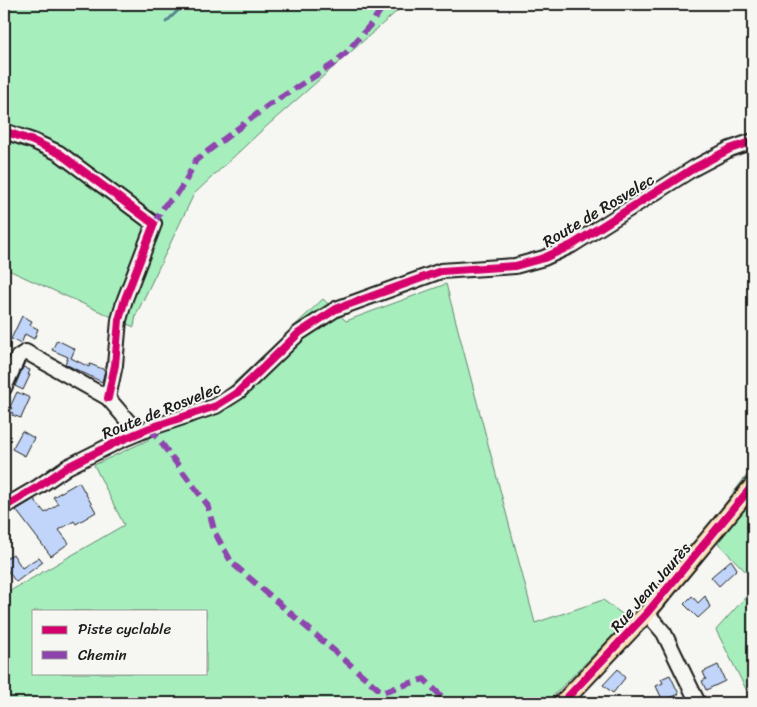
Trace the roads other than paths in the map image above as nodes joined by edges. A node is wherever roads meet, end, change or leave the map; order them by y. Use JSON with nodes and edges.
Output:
{"nodes":[{"id":1,"x":4,"y":131,"type":"edge"},
{"id":2,"x":753,"y":141,"type":"edge"},
{"id":3,"x":4,"y":388,"type":"edge"},
{"id":4,"x":108,"y":398,"type":"junction"},
{"id":5,"x":138,"y":433,"type":"junction"},
{"id":6,"x":753,"y":485,"type":"edge"},
{"id":7,"x":4,"y":507,"type":"edge"},
{"id":8,"x":647,"y":613,"type":"junction"},
{"id":9,"x":562,"y":703,"type":"edge"},
{"id":10,"x":698,"y":703,"type":"edge"}],
"edges":[{"from":1,"to":4,"type":"street"},
{"from":2,"to":5,"type":"street","name":"Route de Rosvelec"},
{"from":3,"to":4,"type":"street"},
{"from":4,"to":5,"type":"street"},
{"from":5,"to":7,"type":"street","name":"Route de Rosvelec"},
{"from":6,"to":8,"type":"main road","name":"Rue Jean Jaurès"},
{"from":8,"to":9,"type":"main road","name":"Rue Jean Jaurès"},
{"from":8,"to":10,"type":"street"}]}
